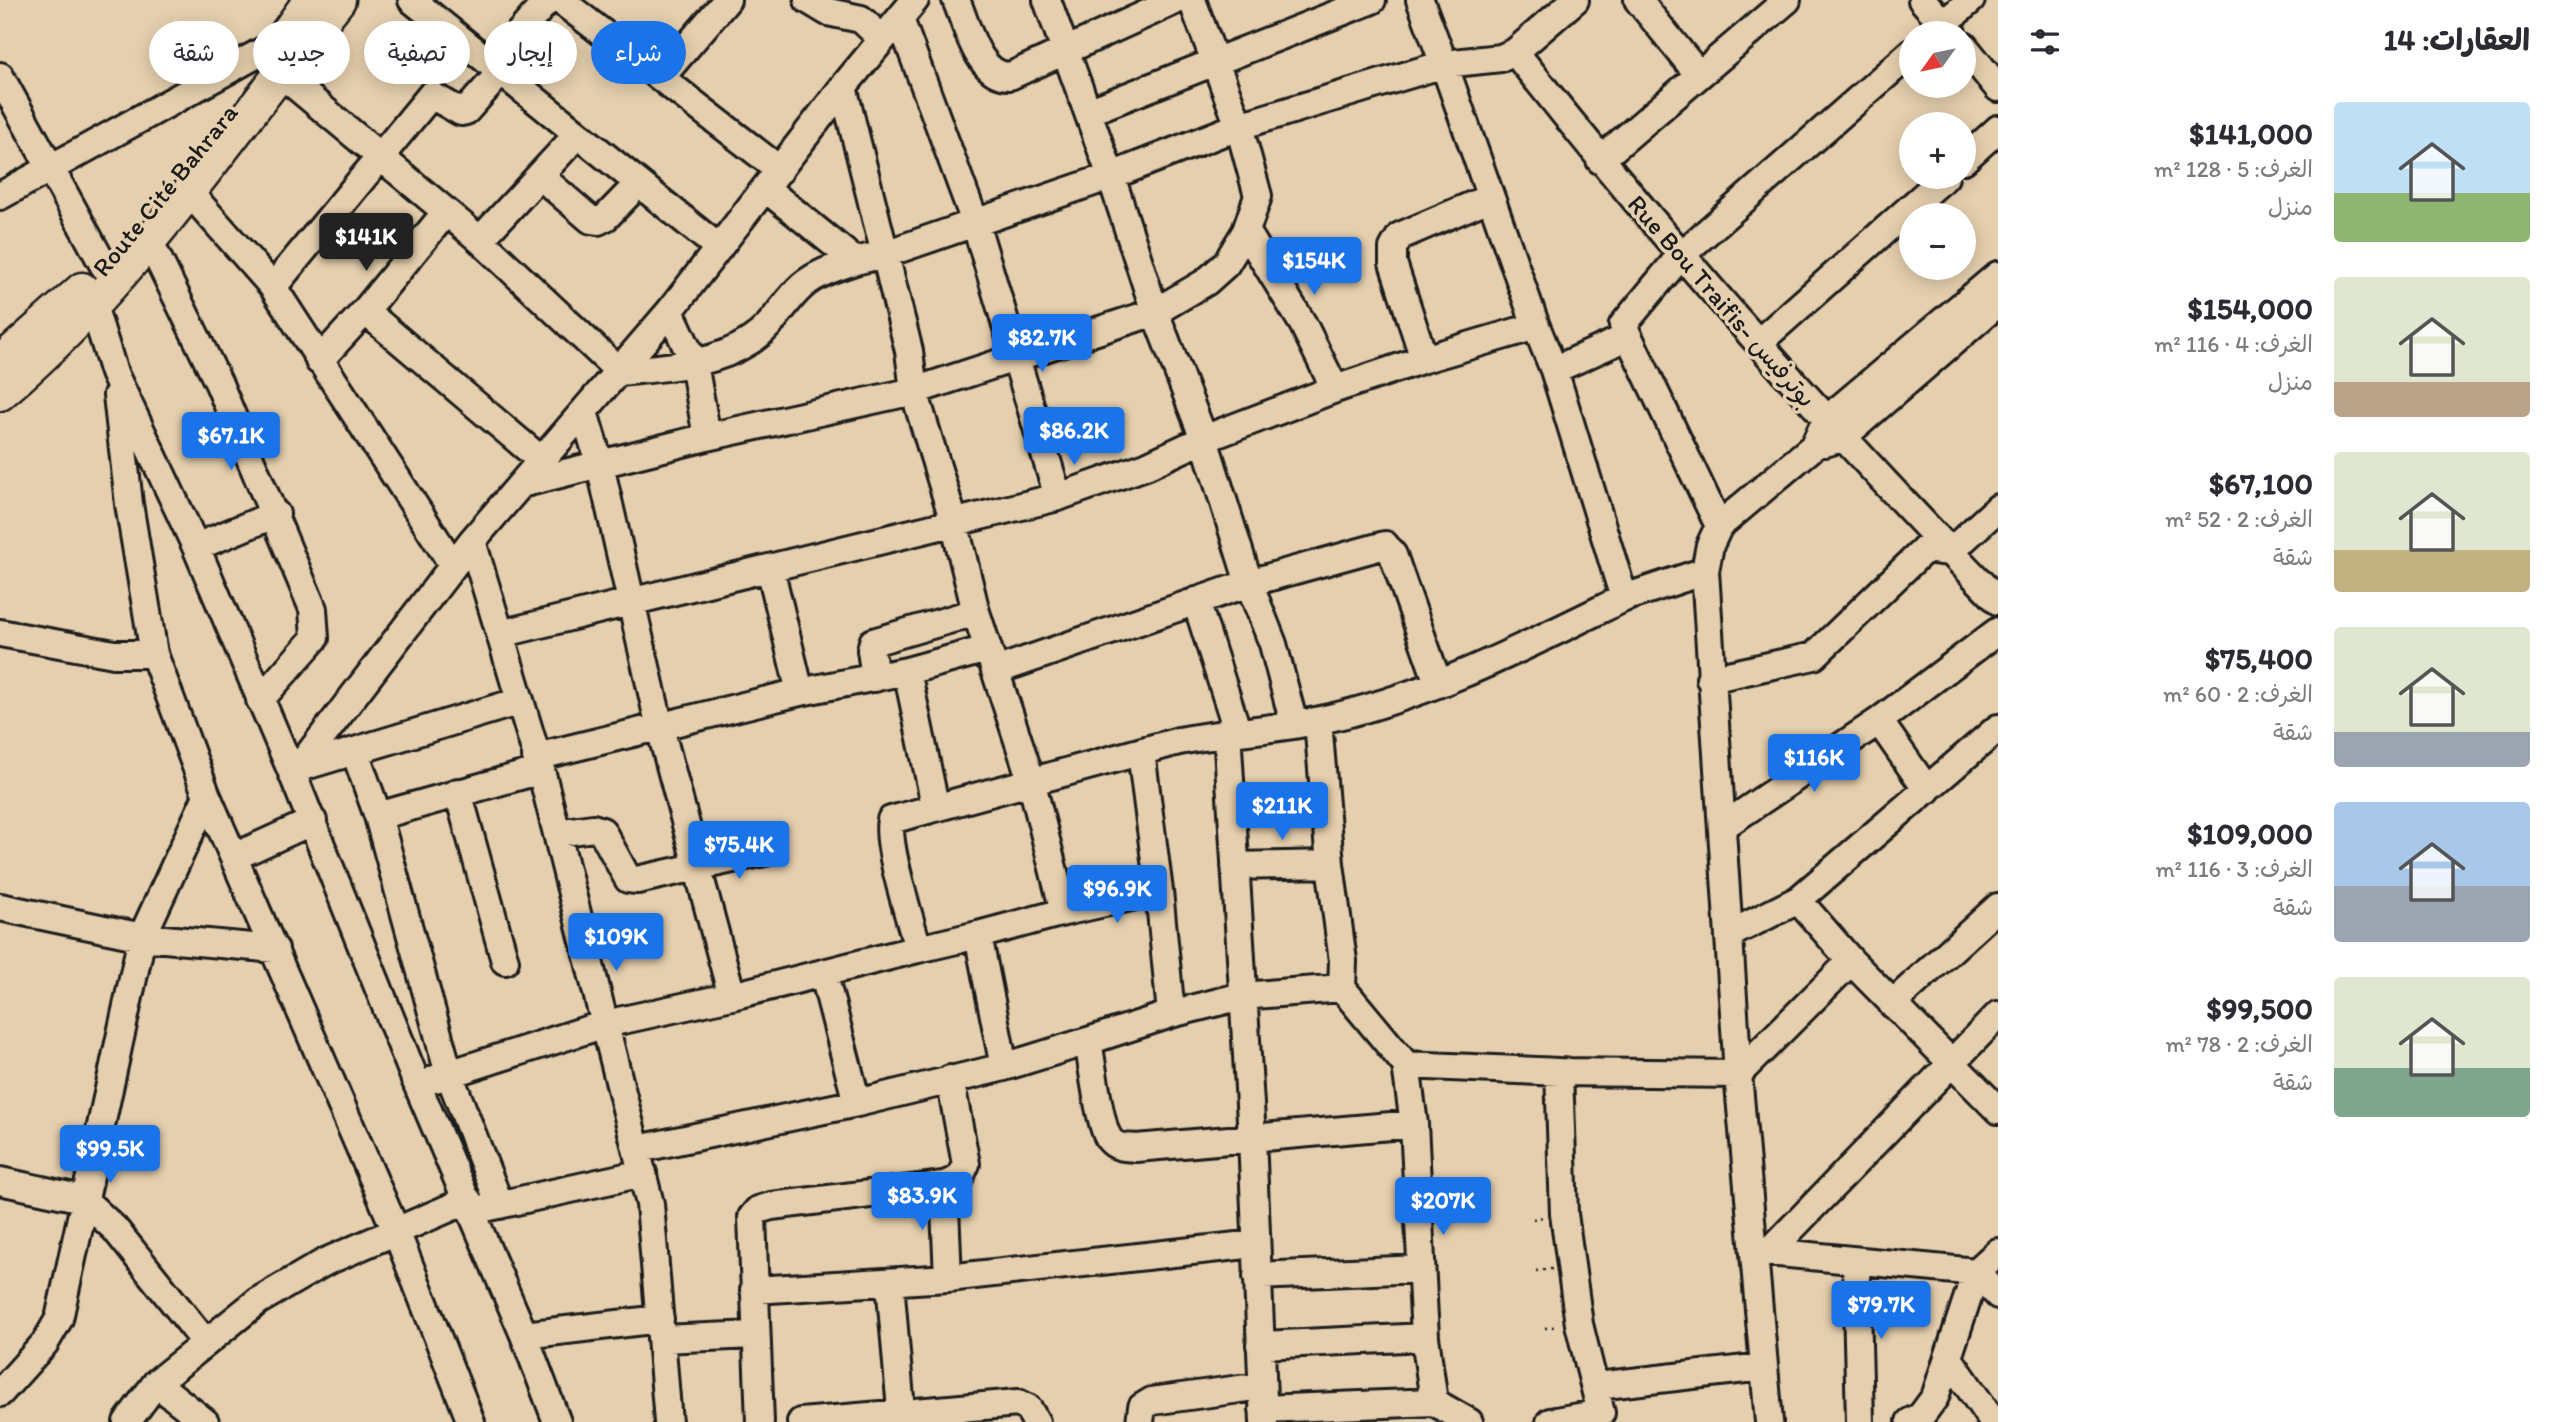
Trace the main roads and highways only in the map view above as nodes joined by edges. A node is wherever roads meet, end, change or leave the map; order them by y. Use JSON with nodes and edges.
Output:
{"nodes":[{"id":1,"x":310,"y":0,"type":"edge"},
{"id":2,"x":339,"y":0,"type":"edge"},
{"id":3,"x":87,"y":298,"type":"junction"},
{"id":4,"x":0,"y":362,"type":"edge"},
{"id":5,"x":0,"y":394,"type":"edge"}],
"edges":[{"from":1,"to":3,"type":"main road","name":"Route Cité Bahrara"},
{"from":2,"to":3,"type":"main road"},
{"from":3,"to":4,"type":"main road","name":"Route Cité Bahrara"},
{"from":3,"to":5,"type":"main road"}]}
